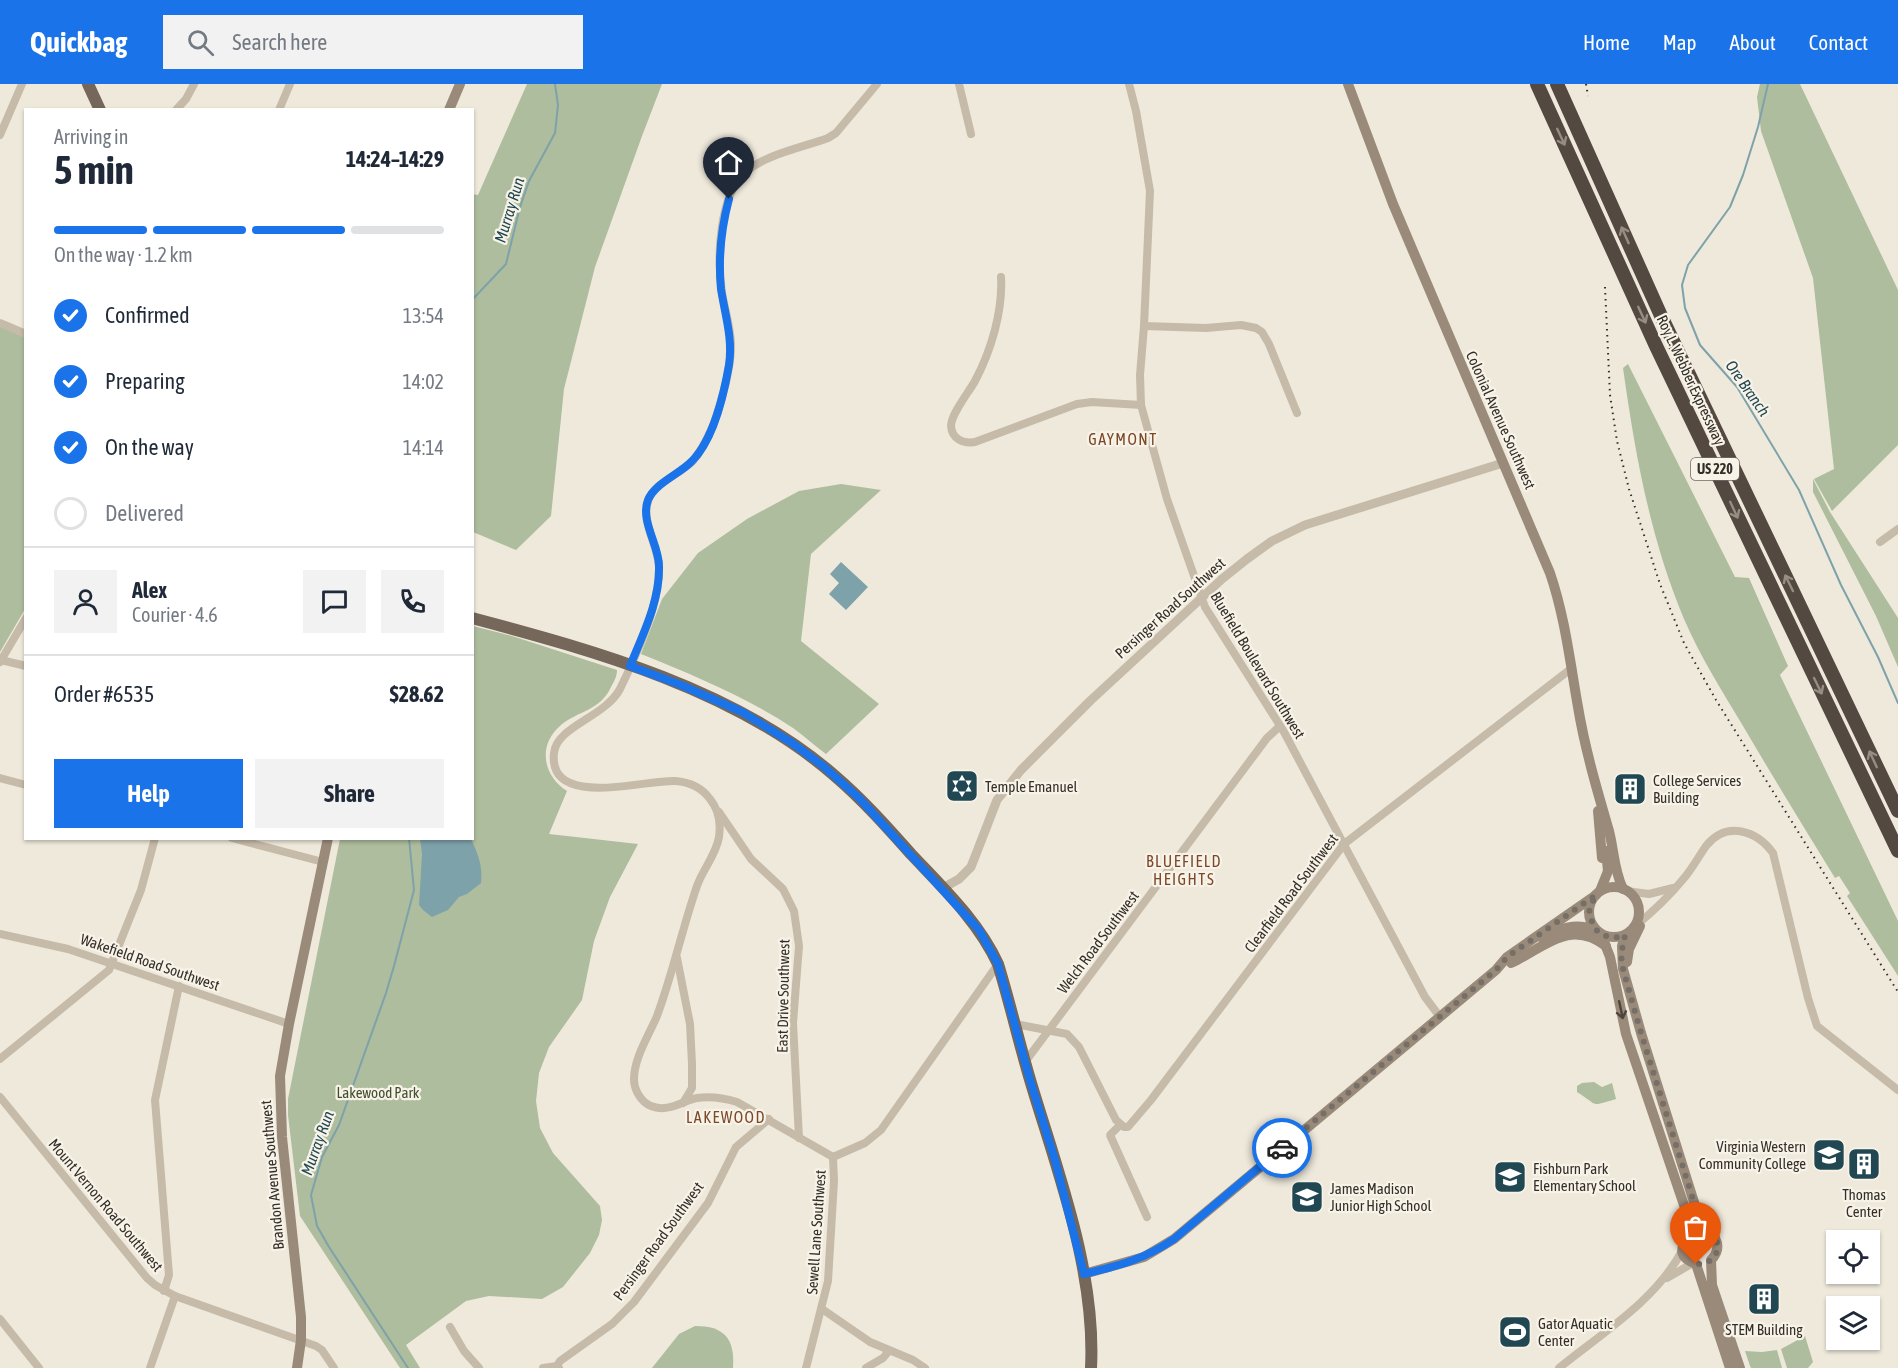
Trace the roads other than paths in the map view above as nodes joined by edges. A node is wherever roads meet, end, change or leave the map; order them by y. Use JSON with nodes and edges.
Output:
{"nodes":[{"id":1,"x":22,"y":84,"type":"edge"},
{"id":2,"x":88,"y":84,"type":"edge"},
{"id":3,"x":194,"y":84,"type":"edge"},
{"id":4,"x":290,"y":84,"type":"edge"},
{"id":5,"x":460,"y":84,"type":"edge"},
{"id":6,"x":877,"y":84,"type":"edge"},
{"id":7,"x":959,"y":84,"type":"edge"},
{"id":8,"x":1129,"y":84,"type":"edge"},
{"id":9,"x":1348,"y":84,"type":"edge"},
{"id":10,"x":1537,"y":84,"type":"edge"},
{"id":11,"x":1557,"y":84,"type":"edge"},
{"id":12,"x":99,"y":108,"type":"edge"},
{"id":13,"x":178,"y":108,"type":"edge"},
{"id":14,"x":280,"y":108,"type":"edge"},
{"id":15,"x":450,"y":108,"type":"edge"},
{"id":16,"x":971,"y":134,"type":"dead end"},
{"id":17,"x":0,"y":135,"type":"edge"},
{"id":18,"x":1001,"y":277,"type":"dead end"},
{"id":19,"x":0,"y":323,"type":"edge"},
{"id":20,"x":1144,"y":326,"type":"junction"},
{"id":21,"x":24,"y":333,"type":"edge"},
{"id":22,"x":1141,"y":405,"type":"junction"},
{"id":23,"x":1297,"y":413,"type":"dead end"},
{"id":24,"x":1503,"y":463,"type":"junction"},
{"id":25,"x":1898,"y":529,"type":"edge"},
{"id":26,"x":1880,"y":542,"type":"dead end"},
{"id":27,"x":1201,"y":598,"type":"junction"},
{"id":28,"x":474,"y":619,"type":"edge"},
{"id":29,"x":24,"y":621,"type":"edge"},
{"id":30,"x":1,"y":661,"type":"edge"},
{"id":31,"x":24,"y":666,"type":"edge"},
{"id":32,"x":630,"y":666,"type":"junction"},
{"id":33,"x":1572,"y":668,"type":"junction"},
{"id":34,"x":1280,"y":726,"type":"junction"},
{"id":35,"x":0,"y":778,"type":"edge"},
{"id":36,"x":1593,"y":778,"type":"junction"},
{"id":37,"x":24,"y":784,"type":"edge"},
{"id":38,"x":1597,"y":802,"type":"junction"},
{"id":39,"x":718,"y":810,"type":"junction"},
{"id":40,"x":1898,"y":811,"type":"edge"},
{"id":41,"x":154,"y":840,"type":"edge"},
{"id":42,"x":240,"y":840,"type":"edge"},
{"id":43,"x":328,"y":840,"type":"edge"},
{"id":44,"x":1344,"y":844,"type":"junction"},
{"id":45,"x":1898,"y":851,"type":"edge"},
{"id":46,"x":323,"y":862,"type":"junction"},
{"id":47,"x":943,"y":888,"type":"junction"},
{"id":48,"x":1674,"y":888,"type":"junction"},
{"id":49,"x":1625,"y":890,"type":"junction"},
{"id":50,"x":1594,"y":896,"type":"junction"},
{"id":51,"x":1645,"y":919,"type":"junction"},
{"id":52,"x":1635,"y":927,"type":"junction"},
{"id":53,"x":1599,"y":932,"type":"junction"},
{"id":54,"x":0,"y":934,"type":"edge"},
{"id":55,"x":1625,"y":935,"type":"junction"},
{"id":56,"x":1607,"y":947,"type":"junction"},
{"id":57,"x":676,"y":957,"type":"junction"},
{"id":58,"x":112,"y":963,"type":"junction"},
{"id":59,"x":1511,"y":963,"type":"junction"},
{"id":60,"x":998,"y":964,"type":"junction"},
{"id":61,"x":1496,"y":970,"type":"junction"},
{"id":62,"x":1628,"y":983,"type":"junction"},
{"id":63,"x":179,"y":986,"type":"junction"},
{"id":64,"x":1440,"y":1017,"type":"junction"},
{"id":65,"x":289,"y":1024,"type":"junction"},
{"id":66,"x":1015,"y":1024,"type":"junction"},
{"id":67,"x":1048,"y":1030,"type":"junction"},
{"id":68,"x":0,"y":1059,"type":"edge"},
{"id":69,"x":1025,"y":1062,"type":"junction"},
{"id":70,"x":1898,"y":1090,"type":"edge"},
{"id":71,"x":0,"y":1097,"type":"edge"},
{"id":72,"x":683,"y":1102,"type":"junction"},
{"id":73,"x":769,"y":1119,"type":"junction"},
{"id":74,"x":1120,"y":1125,"type":"junction"},
{"id":75,"x":799,"y":1138,"type":"junction"},
{"id":76,"x":833,"y":1157,"type":"junction"},
{"id":77,"x":1147,"y":1217,"type":"dead end"},
{"id":78,"x":1704,"y":1229,"type":"junction"},
{"id":79,"x":1687,"y":1234,"type":"junction"},
{"id":80,"x":1682,"y":1251,"type":"junction"},
{"id":81,"x":1711,"y":1260,"type":"junction"},
{"id":82,"x":1695,"y":1264,"type":"junction"},
{"id":83,"x":1084,"y":1274,"type":"junction"},
{"id":84,"x":1663,"y":1280,"type":"junction"},
{"id":85,"x":164,"y":1291,"type":"junction"},
{"id":86,"x":174,"y":1296,"type":"junction"},
{"id":87,"x":822,"y":1309,"type":"junction"},
{"id":88,"x":0,"y":1319,"type":"edge"},
{"id":89,"x":450,"y":1327,"type":"dead end"},
{"id":90,"x":301,"y":1340,"type":"junction"},
{"id":91,"x":889,"y":1351,"type":"junction"},
{"id":92,"x":558,"y":1367,"type":"edge"},
{"id":93,"x":39,"y":1368,"type":"edge"},
{"id":94,"x":150,"y":1368,"type":"edge"},
{"id":95,"x":297,"y":1368,"type":"edge"},
{"id":96,"x":334,"y":1368,"type":"edge"},
{"id":97,"x":478,"y":1368,"type":"edge"},
{"id":98,"x":543,"y":1368,"type":"edge"},
{"id":99,"x":806,"y":1368,"type":"edge"},
{"id":100,"x":866,"y":1368,"type":"edge"},
{"id":101,"x":925,"y":1368,"type":"edge"},
{"id":102,"x":1091,"y":1368,"type":"edge"},
{"id":103,"x":1559,"y":1368,"type":"edge"},
{"id":104,"x":1731,"y":1368,"type":"edge"},
{"id":105,"x":1740,"y":1368,"type":"edge"}],
"edges":[{"from":1,"to":17,"type":"street"},
{"from":2,"to":12,"type":"main road"},
{"from":3,"to":13,"type":"street"},
{"from":4,"to":14,"type":"street"},
{"from":5,"to":15,"type":"main road"},
{"from":6,"to":32,"type":"street"},
{"from":7,"to":16,"type":"street"},
{"from":8,"to":20,"type":"street","name":"Bluefield Boulevard Southwest"},
{"from":9,"to":24,"type":"main road","name":"Colonial Avenue Southwest"},
{"from":10,"to":45,"type":"highway","name":"Roy L. Webber Expressway","number":"US 220","one_way":true},
{"from":40,"to":11,"type":"highway","name":"Roy L. Webber Expressway","number":"US 220","one_way":true},
{"from":18,"to":22,"type":"street"},
{"from":19,"to":21,"type":"street"},
{"from":20,"to":22,"type":"street","name":"Bluefield Boulevard Southwest"},
{"from":20,"to":23,"type":"street"},
{"from":22,"to":27,"type":"street","name":"Bluefield Boulevard Southwest"},
{"from":24,"to":27,"type":"street","name":"Persinger Road Southwest"},
{"from":24,"to":33,"type":"main road","name":"Colonial Avenue Southwest"},
{"from":25,"to":26,"type":"street"},
{"from":27,"to":34,"type":"street","name":"Bluefield Boulevard Southwest"},
{"from":27,"to":47,"type":"street","name":"Persinger Road Southwest"},
{"from":28,"to":32,"type":"main road"},
{"from":29,"to":30,"type":"street"},
{"from":30,"to":31,"type":"street"},
{"from":32,"to":39,"type":"street","name":"East Drive Southwest"},
{"from":32,"to":47,"type":"main road"},
{"from":33,"to":36,"type":"main road","name":"Colonial Avenue Southwest"},
{"from":33,"to":44,"type":"street","name":"Clearfield Road Southwest"},
{"from":34,"to":44,"type":"street","name":"Bluefield Boulevard Southwest"},
{"from":34,"to":67,"type":"street","name":"Welch Road Southwest"},
{"from":35,"to":37,"type":"street"},
{"from":36,"to":38,"type":"main road","name":"Colonial Avenue Southwest"},
{"from":36,"to":49,"type":"main road","name":"Colonial Avenue Southwest"},
{"from":38,"to":50,"type":"main road"},
{"from":38,"to":50,"type":"main road","name":"Colonial Avenue Southwest"},
{"from":39,"to":57,"type":"street"},
{"from":39,"to":75,"type":"street","name":"East Drive Southwest"},
{"from":41,"to":58,"type":"street"},
{"from":42,"to":46,"type":"street"},
{"from":43,"to":46,"type":"main road","name":"Brandon Avenue Southwest"},
{"from":44,"to":64,"type":"street","name":"Bluefield Boulevard Southwest"},
{"from":44,"to":74,"type":"street","name":"Clearfield Road Southwest"},
{"from":46,"to":65,"type":"main road","name":"Brandon Avenue Southwest"},
{"from":47,"to":60,"type":"main road"},
{"from":48,"to":49,"type":"street"},
{"from":48,"to":51,"type":"street"},
{"from":48,"to":70,"type":"street"},
{"from":49,"to":50,"type":"main road"},
{"from":49,"to":52,"type":"main road"},
{"from":50,"to":53,"type":"main road"},
{"from":50,"to":61,"type":"main road"},
{"from":51,"to":52,"type":"street"},
{"from":51,"to":62,"type":"main road"},
{"from":52,"to":55,"type":"main road"},
{"from":53,"to":55,"type":"main road"},
{"from":53,"to":56,"type":"main road"},
{"from":53,"to":59,"type":"main road"},
{"from":54,"to":58,"type":"street","name":"Wakefield Road Southwest"},
{"from":55,"to":62,"type":"main road"},
{"from":56,"to":59,"type":"main road"},
{"from":56,"to":79,"type":"main road","one_way":true},
{"from":57,"to":72,"type":"street"},
{"from":57,"to":72,"type":"street"},
{"from":58,"to":63,"type":"street","name":"Wakefield Road Southwest"},
{"from":58,"to":68,"type":"street"},
{"from":59,"to":61,"type":"main road"},
{"from":60,"to":66,"type":"main road"},
{"from":60,"to":76,"type":"street"},
{"from":61,"to":64,"type":"main road"},
{"from":62,"to":78,"type":"main road"},
{"from":63,"to":65,"type":"street","name":"Wakefield Road Southwest"},
{"from":63,"to":85,"type":"street"},
{"from":64,"to":83,"type":"main road"},
{"from":65,"to":90,"type":"main road","name":"Brandon Avenue Southwest"},
{"from":66,"to":67,"type":"street"},
{"from":66,"to":69,"type":"main road"},
{"from":67,"to":69,"type":"street","name":"Welch Road Southwest"},
{"from":67,"to":74,"type":"street"},
{"from":69,"to":83,"type":"main road"},
{"from":71,"to":85,"type":"street","name":"Mount Vernon Road Southwest"},
{"from":72,"to":73,"type":"street"},
{"from":73,"to":75,"type":"street"},
{"from":73,"to":92,"type":"street","name":"Persinger Road Southwest"},
{"from":74,"to":77,"type":"street"},
{"from":75,"to":76,"type":"street"},
{"from":76,"to":87,"type":"street","name":"Sewell Lane Southwest"},
{"from":78,"to":79,"type":"main road"},
{"from":78,"to":81,"type":"main road"},
{"from":79,"to":80,"type":"main road"},
{"from":80,"to":82,"type":"main road"},
{"from":80,"to":84,"type":"street"},
{"from":81,"to":82,"type":"main road"},
{"from":81,"to":105,"type":"main road"},
{"from":82,"to":84,"type":"street"},
{"from":82,"to":104,"type":"main road"},
{"from":83,"to":102,"type":"main road"},
{"from":84,"to":103,"type":"street"},
{"from":85,"to":86,"type":"street","name":"Mount Vernon Road Southwest"},
{"from":86,"to":90,"type":"street","name":"Mount Vernon Road Southwest"},
{"from":86,"to":94,"type":"street"},
{"from":87,"to":91,"type":"street","name":"Sewell Lane Southwest"},
{"from":87,"to":99,"type":"street","name":"Sewell Lane Southwest"},
{"from":88,"to":93,"type":"street"},
{"from":89,"to":97,"type":"street"},
{"from":90,"to":95,"type":"main road","name":"Brandon Avenue Southwest"},
{"from":90,"to":96,"type":"street","name":"Mount Vernon Road Southwest"},
{"from":91,"to":100,"type":"street"},
{"from":91,"to":101,"type":"street","name":"Sewell Lane Southwest"},
{"from":92,"to":98,"type":"street"}]}
